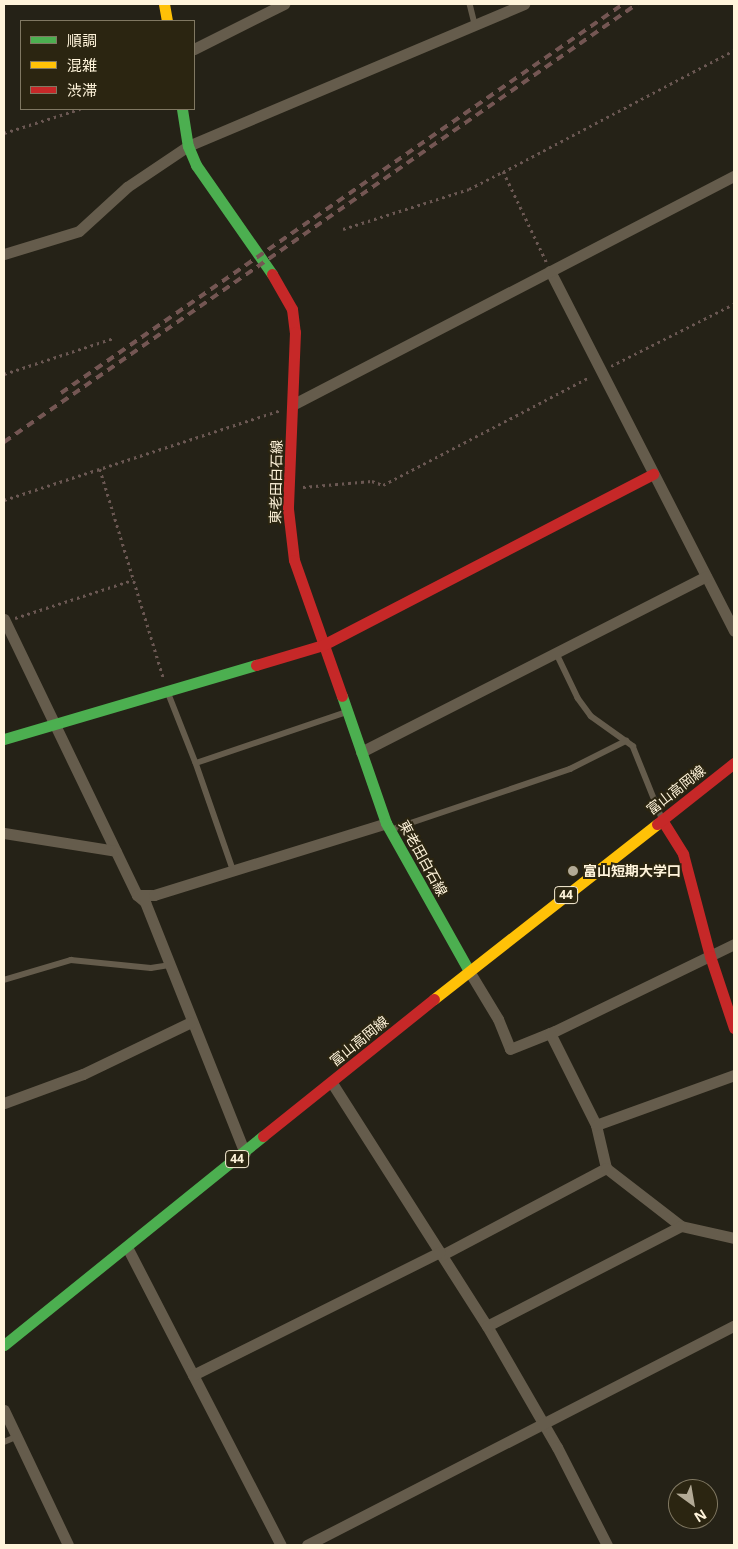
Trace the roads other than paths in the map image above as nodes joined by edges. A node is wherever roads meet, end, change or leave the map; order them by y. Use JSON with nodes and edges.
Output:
{"nodes":[{"id":1,"x":164,"y":4,"type":"edge"},
{"id":2,"x":284,"y":4,"type":"edge"},
{"id":3,"x":470,"y":4,"type":"edge"},
{"id":4,"x":524,"y":4,"type":"edge"},
{"id":5,"x":167,"y":20,"type":"edge"},
{"id":6,"x":475,"y":24,"type":"junction"},
{"id":7,"x":195,"y":48,"type":"edge"},
{"id":8,"x":182,"y":110,"type":"edge"},
{"id":9,"x":188,"y":146,"type":"junction"},
{"id":10,"x":734,"y":176,"type":"edge"},
{"id":11,"x":4,"y":254,"type":"edge"},
{"id":12,"x":550,"y":271,"type":"junction"},
{"id":13,"x":294,"y":404,"type":"junction"},
{"id":14,"x":654,"y":474,"type":"junction"},
{"id":15,"x":706,"y":576,"type":"junction"},
{"id":16,"x":4,"y":620,"type":"edge"},
{"id":17,"x":734,"y":631,"type":"edge"},
{"id":18,"x":322,"y":644,"type":"junction"},
{"id":19,"x":556,"y":652,"type":"junction"},
{"id":20,"x":168,"y":690,"type":"junction"},
{"id":21,"x":347,"y":712,"type":"junction"},
{"id":22,"x":55,"y":723,"type":"junction"},
{"id":23,"x":4,"y":739,"type":"edge"},
{"id":24,"x":626,"y":741,"type":"junction"},
{"id":25,"x":361,"y":752,"type":"junction"},
{"id":26,"x":196,"y":763,"type":"junction"},
{"id":27,"x":734,"y":763,"type":"edge"},
{"id":28,"x":662,"y":820,"type":"junction"},
{"id":29,"x":388,"y":827,"type":"junction"},
{"id":30,"x":4,"y":833,"type":"edge"},
{"id":31,"x":116,"y":851,"type":"junction"},
{"id":32,"x":233,"y":869,"type":"junction"},
{"id":33,"x":137,"y":894,"type":"junction"},
{"id":34,"x":734,"y":944,"type":"edge"},
{"id":35,"x":710,"y":956,"type":"junction"},
{"id":36,"x":169,"y":964,"type":"junction"},
{"id":37,"x":469,"y":970,"type":"junction"},
{"id":38,"x":4,"y":980,"type":"edge"},
{"id":39,"x":191,"y":1022,"type":"junction"},
{"id":40,"x":734,"y":1028,"type":"edge"},
{"id":41,"x":550,"y":1033,"type":"junction"},
{"id":42,"x":734,"y":1074,"type":"edge"},
{"id":43,"x":332,"y":1083,"type":"junction"},
{"id":44,"x":4,"y":1103,"type":"edge"},
{"id":45,"x":596,"y":1125,"type":"junction"},
{"id":46,"x":245,"y":1153,"type":"junction"},
{"id":47,"x":606,"y":1168,"type":"junction"},
{"id":48,"x":681,"y":1226,"type":"junction"},
{"id":49,"x":734,"y":1238,"type":"edge"},
{"id":50,"x":127,"y":1247,"type":"junction"},
{"id":51,"x":441,"y":1253,"type":"junction"},
{"id":52,"x":487,"y":1326,"type":"junction"},
{"id":53,"x":734,"y":1326,"type":"edge"},
{"id":54,"x":4,"y":1345,"type":"edge"},
{"id":55,"x":193,"y":1375,"type":"junction"},
{"id":56,"x":4,"y":1410,"type":"edge"},
{"id":57,"x":544,"y":1423,"type":"junction"},
{"id":58,"x":16,"y":1437,"type":"junction"},
{"id":59,"x":4,"y":1442,"type":"edge"},
{"id":60,"x":68,"y":1545,"type":"edge"},
{"id":61,"x":281,"y":1545,"type":"edge"},
{"id":62,"x":307,"y":1545,"type":"edge"},
{"id":63,"x":607,"y":1545,"type":"edge"}],
"edges":[{"from":1,"to":5,"type":"main road"},
{"from":2,"to":7,"type":"street"},
{"from":3,"to":6,"type":"lane"},
{"from":4,"to":6,"type":"street"},
{"from":6,"to":9,"type":"street"},
{"from":8,"to":9,"type":"main road","name":"東老田白石線"},
{"from":9,"to":11,"type":"street"},
{"from":9,"to":13,"type":"main road","name":"東老田白石線"},
{"from":10,"to":12,"type":"street"},
{"from":12,"to":13,"type":"street"},
{"from":12,"to":14,"type":"street"},
{"from":13,"to":18,"type":"main road","name":"東老田白石線"},
{"from":14,"to":15,"type":"street"},
{"from":14,"to":18,"type":"main road"},
{"from":15,"to":17,"type":"street"},
{"from":15,"to":19,"type":"street"},
{"from":16,"to":22,"type":"street"},
{"from":18,"to":20,"type":"main road"},
{"from":18,"to":21,"type":"main road","name":"東老田白石線"},
{"from":19,"to":24,"type":"lane"},
{"from":19,"to":25,"type":"street"},
{"from":20,"to":22,"type":"main road"},
{"from":20,"to":26,"type":"lane"},
{"from":21,"to":25,"type":"main road","name":"東老田白石線"},
{"from":21,"to":26,"type":"lane"},
{"from":22,"to":23,"type":"main road"},
{"from":22,"to":31,"type":"street"},
{"from":24,"to":28,"type":"lane"},
{"from":24,"to":29,"type":"lane"},
{"from":25,"to":29,"type":"main road","name":"東老田白石線"},
{"from":26,"to":32,"type":"lane"},
{"from":27,"to":28,"type":"main road","name":"富山高岡線","number":"44"},
{"from":28,"to":35,"type":"main road"},
{"from":28,"to":37,"type":"main road","name":"富山高岡線","number":"44"},
{"from":29,"to":32,"type":"street"},
{"from":29,"to":37,"type":"main road","name":"東老田白石線"},
{"from":30,"to":31,"type":"street"},
{"from":31,"to":33,"type":"street"},
{"from":32,"to":33,"type":"street"},
{"from":33,"to":36,"type":"street"},
{"from":34,"to":35,"type":"street"},
{"from":35,"to":40,"type":"main road"},
{"from":35,"to":41,"type":"street"},
{"from":36,"to":38,"type":"lane"},
{"from":36,"to":39,"type":"street"},
{"from":37,"to":41,"type":"street"},
{"from":37,"to":43,"type":"main road","name":"富山高岡線","number":"44"},
{"from":39,"to":44,"type":"street"},
{"from":39,"to":46,"type":"street"},
{"from":41,"to":45,"type":"street"},
{"from":42,"to":45,"type":"street"},
{"from":43,"to":46,"type":"main road","name":"富山高岡線","number":"44"},
{"from":43,"to":51,"type":"street"},
{"from":45,"to":47,"type":"street"},
{"from":46,"to":50,"type":"main road","name":"富山高岡線","number":"44"},
{"from":47,"to":48,"type":"street"},
{"from":47,"to":51,"type":"street"},
{"from":48,"to":49,"type":"street"},
{"from":48,"to":52,"type":"street"},
{"from":50,"to":54,"type":"main road","name":"富山高岡線","number":"44"},
{"from":50,"to":55,"type":"street"},
{"from":51,"to":52,"type":"street"},
{"from":51,"to":55,"type":"street"},
{"from":52,"to":57,"type":"street"},
{"from":53,"to":57,"type":"street"},
{"from":55,"to":61,"type":"street"},
{"from":56,"to":58,"type":"street"},
{"from":57,"to":62,"type":"street"},
{"from":57,"to":63,"type":"street"},
{"from":58,"to":59,"type":"lane"},
{"from":58,"to":60,"type":"street"}]}
